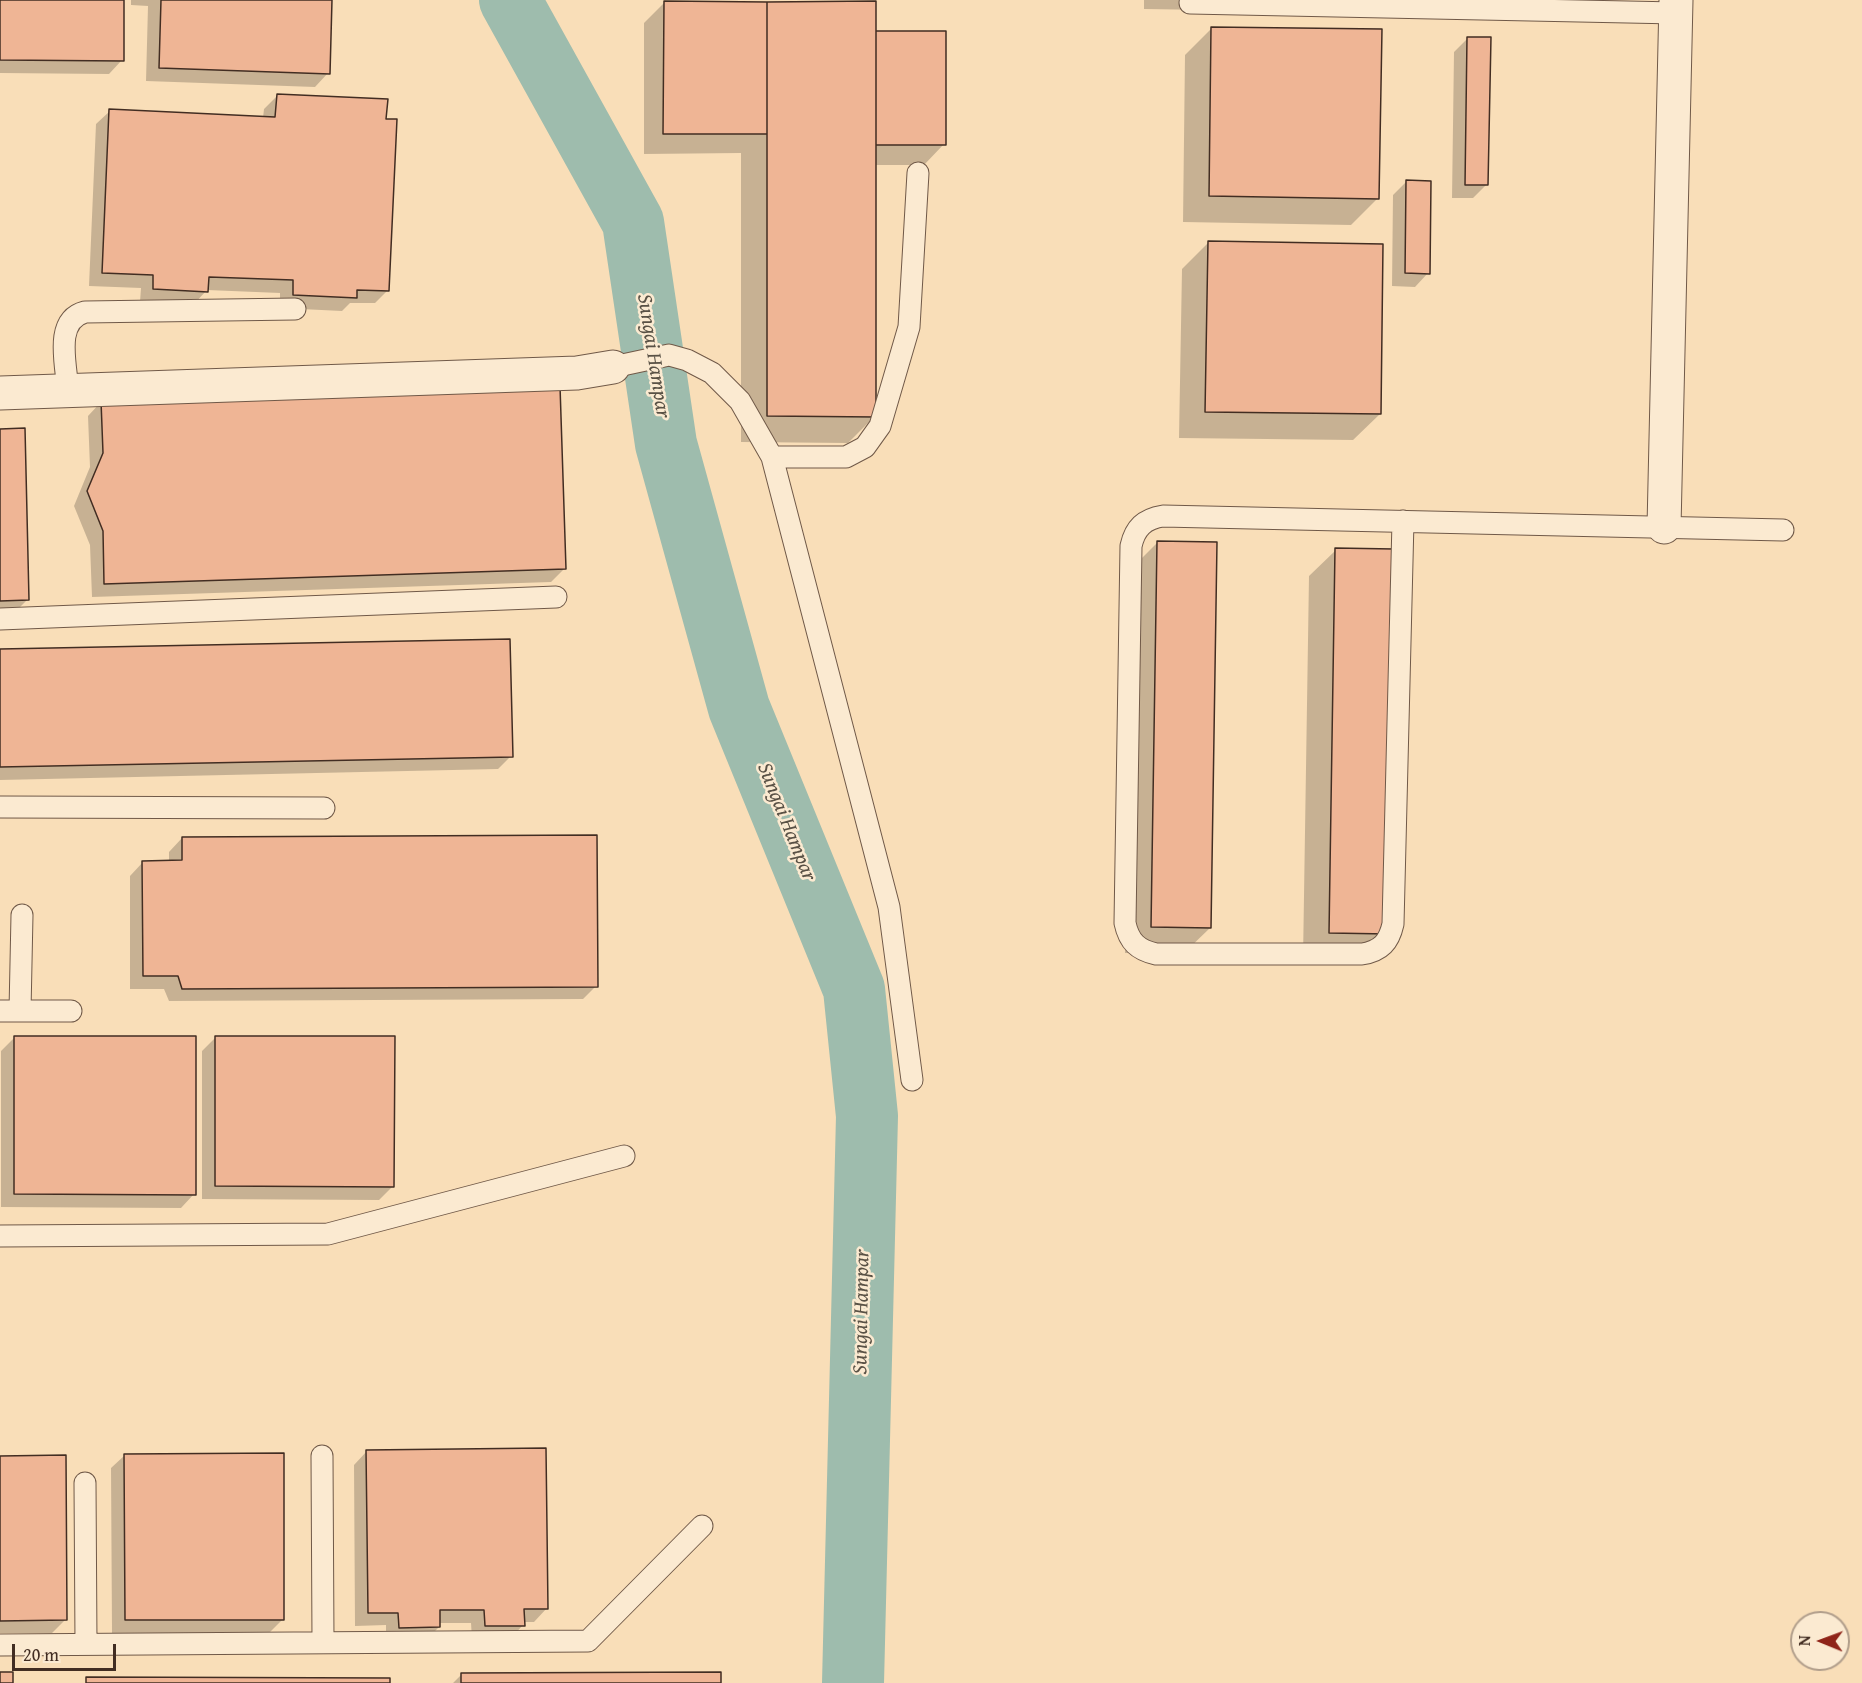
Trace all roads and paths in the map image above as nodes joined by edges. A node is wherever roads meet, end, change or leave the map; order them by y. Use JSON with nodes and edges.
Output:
{"nodes":[{"id":1,"x":1190,"y":3,"type":"dead end"},
{"id":2,"x":1676,"y":6,"type":"edge"},
{"id":3,"x":918,"y":173,"type":"dead end"},
{"id":4,"x":295,"y":309,"type":"dead end"},
{"id":5,"x":613,"y":367,"type":"joint"},
{"id":6,"x":68,"y":390,"type":"junction"},
{"id":7,"x":0,"y":393,"type":"edge"},
{"id":8,"x":772,"y":457,"type":"junction"},
{"id":9,"x":1403,"y":521,"type":"junction"},
{"id":10,"x":1664,"y":527,"type":"junction"},
{"id":11,"x":1783,"y":530,"type":"dead end"},
{"id":12,"x":556,"y":597,"type":"dead end"},
{"id":13,"x":0,"y":619,"type":"edge"},
{"id":14,"x":0,"y":807,"type":"edge"},
{"id":15,"x":324,"y":808,"type":"dead end"},
{"id":16,"x":22,"y":915,"type":"dead end"},
{"id":17,"x":10,"y":1011,"type":"edge"},
{"id":18,"x":70,"y":1011,"type":"dead end"},
{"id":19,"x":912,"y":1080,"type":"dead end"},
{"id":20,"x":624,"y":1156,"type":"dead end"},
{"id":21,"x":0,"y":1236,"type":"edge"},
{"id":22,"x":322,"y":1456,"type":"dead end"},
{"id":23,"x":85,"y":1483,"type":"dead end"},
{"id":24,"x":702,"y":1526,"type":"dead end"},
{"id":25,"x":323,"y":1641,"type":"junction"},
{"id":26,"x":86,"y":1644,"type":"junction"},
{"id":27,"x":0,"y":1645,"type":"edge"}],
"edges":[{"from":1,"to":2,"type":"lane"},
{"from":2,"to":10,"type":"street"},
{"from":3,"to":8,"type":"lane"},
{"from":4,"to":6,"type":"lane"},
{"from":5,"to":6,"type":"street"},
{"from":5,"to":8,"type":"lane"},
{"from":6,"to":7,"type":"street"},
{"from":8,"to":19,"type":"lane"},
{"from":9,"to":9,"type":"lane"},
{"from":9,"to":10,"type":"lane"},
{"from":10,"to":11,"type":"lane"},
{"from":12,"to":13,"type":"lane"},
{"from":14,"to":15,"type":"lane"},
{"from":16,"to":17,"type":"lane"},
{"from":17,"to":18,"type":"lane"},
{"from":20,"to":21,"type":"lane"},
{"from":22,"to":25,"type":"lane"},
{"from":23,"to":26,"type":"lane"},
{"from":24,"to":25,"type":"lane"},
{"from":25,"to":26,"type":"lane"},
{"from":26,"to":27,"type":"lane"}]}
